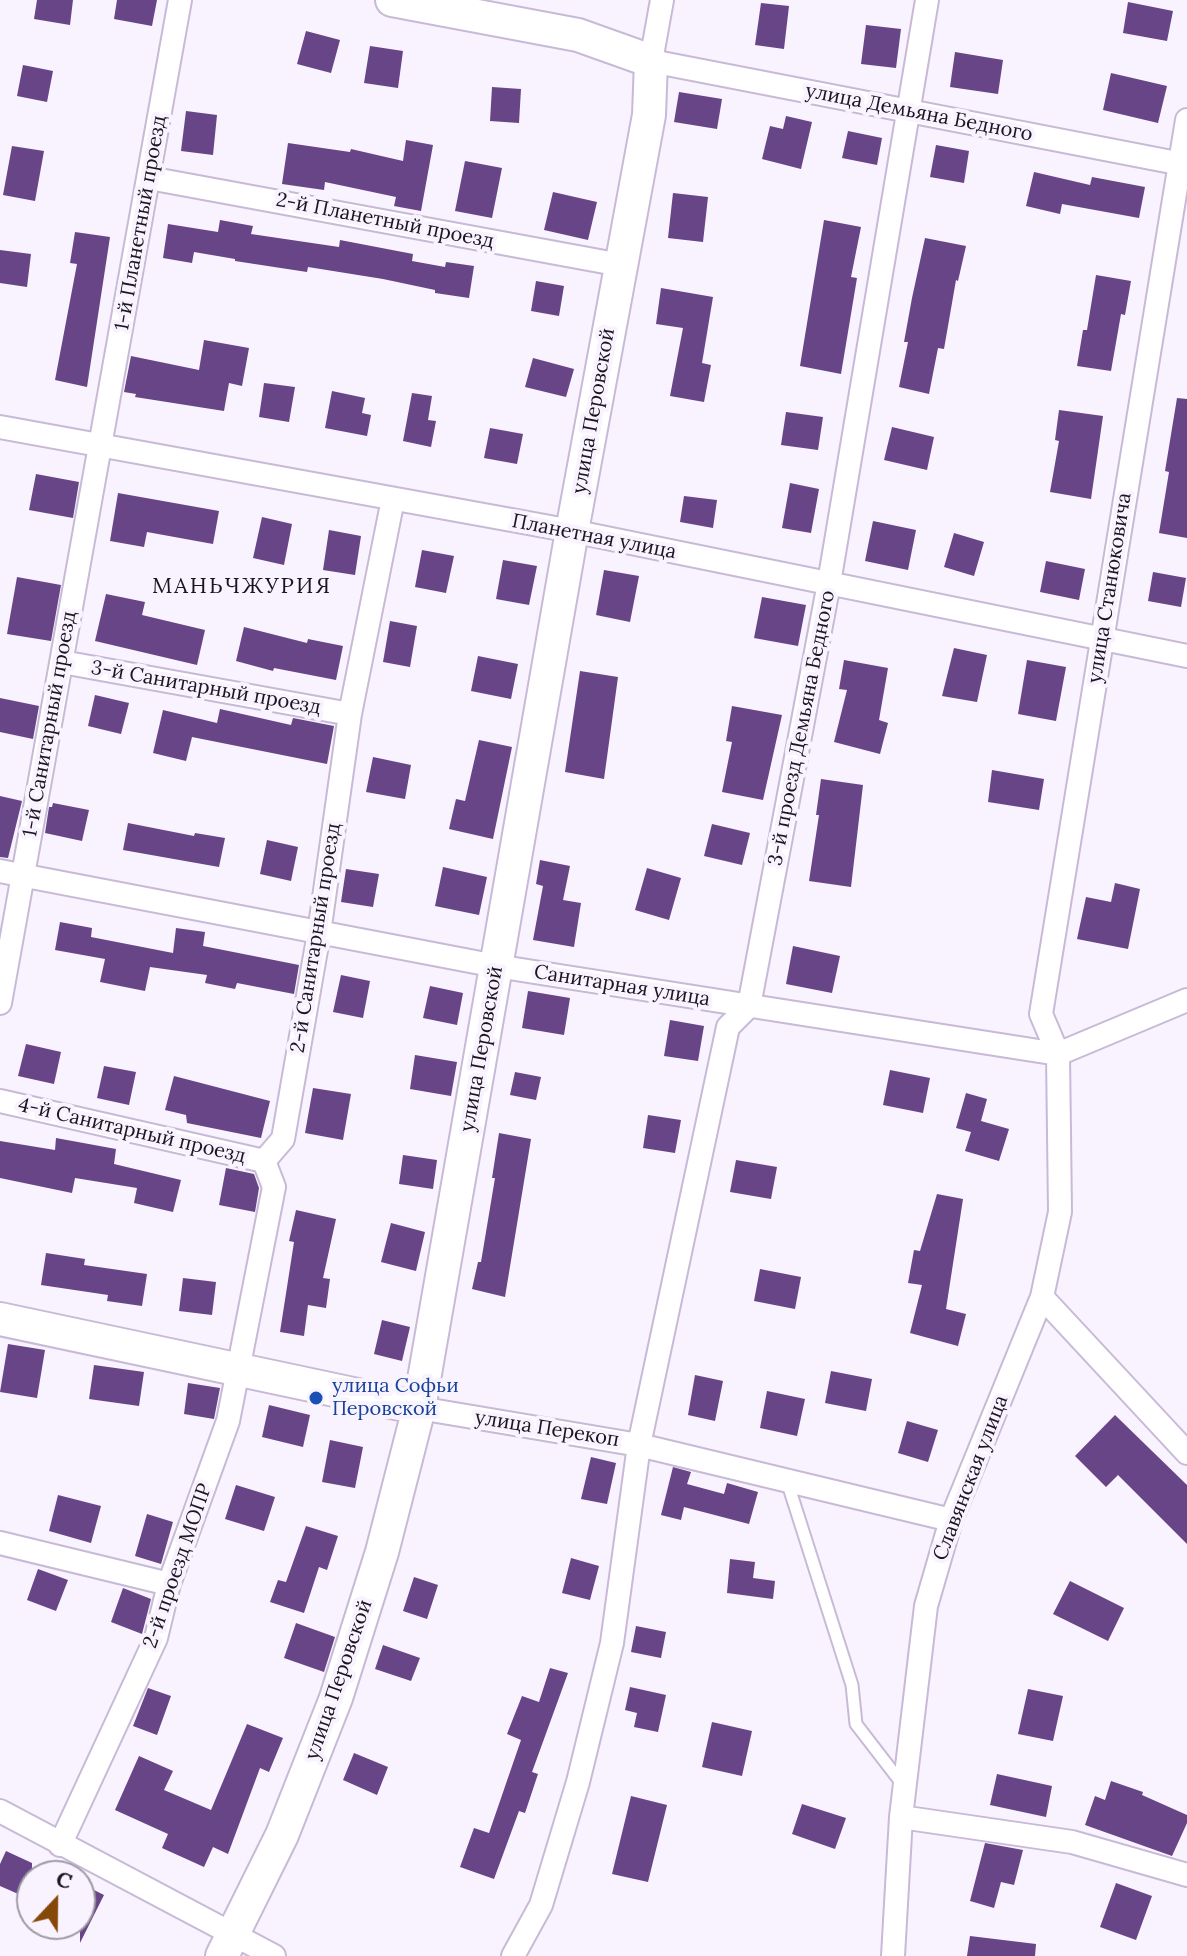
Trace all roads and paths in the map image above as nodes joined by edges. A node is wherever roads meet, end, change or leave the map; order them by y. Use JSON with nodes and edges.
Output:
{"nodes":[{"id":1,"x":180,"y":0,"type":"edge"},
{"id":2,"x":392,"y":0,"type":"edge"},
{"id":3,"x":662,"y":0,"type":"edge"},
{"id":4,"x":927,"y":0,"type":"edge"},
{"id":5,"x":651,"y":61,"type":"junction"},
{"id":6,"x":908,"y":111,"type":"junction"},
{"id":7,"x":1187,"y":120,"type":"edge"},
{"id":8,"x":1183,"y":164,"type":"edge"},
{"id":9,"x":149,"y":178,"type":"junction"},
{"id":10,"x":621,"y":265,"type":"junction"},
{"id":11,"x":0,"y":427,"type":"edge"},
{"id":12,"x":102,"y":445,"type":"junction"},
{"id":13,"x":393,"y":499,"type":"junction"},
{"id":14,"x":572,"y":531,"type":"junction"},
{"id":15,"x":829,"y":583,"type":"junction"},
{"id":16,"x":1102,"y":638,"type":"junction"},
{"id":17,"x":1187,"y":656,"type":"edge"},
{"id":18,"x":62,"y":662,"type":"junction"},
{"id":19,"x":350,"y":714,"type":"junction"},
{"id":20,"x":0,"y":871,"type":"edge"},
{"id":21,"x":23,"y":876,"type":"junction"},
{"id":22,"x":319,"y":933,"type":"junction"},
{"id":23,"x":496,"y":966,"type":"junction"},
{"id":24,"x":1187,"y":1000,"type":"edge"},
{"id":25,"x":0,"y":1003,"type":"edge"},
{"id":26,"x":749,"y":1006,"type":"junction"},
{"id":27,"x":1058,"y":1054,"type":"junction"},
{"id":28,"x":0,"y":1101,"type":"edge"},
{"id":29,"x":264,"y":1161,"type":"junction"},
{"id":30,"x":1042,"y":1297,"type":"junction"},
{"id":31,"x":0,"y":1319,"type":"edge"},
{"id":32,"x":240,"y":1369,"type":"junction"},
{"id":33,"x":419,"y":1408,"type":"junction"},
{"id":34,"x":639,"y":1445,"type":"junction"},
{"id":35,"x":1187,"y":1453,"type":"edge"},
{"id":36,"x":786,"y":1480,"type":"junction"},
{"id":37,"x":951,"y":1520,"type":"junction"},
{"id":38,"x":0,"y":1543,"type":"edge"},
{"id":39,"x":169,"y":1584,"type":"junction"},
{"id":40,"x":904,"y":1787,"type":"junction"},
{"id":41,"x":0,"y":1811,"type":"edge"},
{"id":42,"x":901,"y":1817,"type":"junction"},
{"id":43,"x":60,"y":1845,"type":"junction"},
{"id":44,"x":1187,"y":1875,"type":"edge"},
{"id":45,"x":228,"y":1945,"type":"edge"},
{"id":46,"x":274,"y":1956,"type":"edge"},
{"id":47,"x":513,"y":1956,"type":"edge"},
{"id":48,"x":893,"y":1956,"type":"edge"}],
"edges":[{"from":1,"to":9,"type":"street","name":"1-й Планетный проезд"},
{"from":2,"to":5,"type":"main road","name":"улица Демьяна Бедного"},
{"from":3,"to":5,"type":"street"},
{"from":4,"to":6,"type":"street","name":"3-й проезд Демьяна Бедного"},
{"from":5,"to":6,"type":"street","name":"улица Демьяна Бедного"},
{"from":5,"to":10,"type":"main road","name":"улица Перовской"},
{"from":6,"to":8,"type":"street","name":"улица Демьяна Бедного"},
{"from":6,"to":15,"type":"street","name":"3-й проезд Демьяна Бедного"},
{"from":7,"to":8,"type":"street","name":"улица Станюковича"},
{"from":8,"to":16,"type":"street","name":"улица Станюковича"},
{"from":9,"to":10,"type":"street","name":"2-й Планетный проезд"},
{"from":9,"to":12,"type":"street","name":"1-й Планетный проезд"},
{"from":10,"to":14,"type":"main road","name":"улица Перовской"},
{"from":11,"to":12,"type":"street","name":"Планетная улица"},
{"from":12,"to":13,"type":"street","name":"Планетная улица"},
{"from":12,"to":18,"type":"street","name":"1-й Санитарный проезд"},
{"from":13,"to":14,"type":"street","name":"Планетная улица"},
{"from":13,"to":19,"type":"street","name":"2-й Санитарный проезд"},
{"from":14,"to":15,"type":"street","name":"Планетная улица"},
{"from":14,"to":23,"type":"main road","name":"улица Перовской"},
{"from":15,"to":16,"type":"street","name":"Планетная улица"},
{"from":15,"to":26,"type":"street","name":"3-й проезд Демьяна Бедного"},
{"from":16,"to":17,"type":"street","name":"Планетная улица"},
{"from":16,"to":27,"type":"street","name":"улица Станюковича"},
{"from":18,"to":19,"type":"street","name":"3-й Санитарный проезд"},
{"from":18,"to":21,"type":"street","name":"1-й Санитарный проезд"},
{"from":19,"to":22,"type":"street","name":"2-й Санитарный проезд"},
{"from":20,"to":21,"type":"street","name":"Санитарная улица"},
{"from":21,"to":22,"type":"street","name":"Санитарная улица"},
{"from":21,"to":25,"type":"street","name":"1-й Санитарный проезд"},
{"from":22,"to":23,"type":"street","name":"Санитарная улица"},
{"from":22,"to":29,"type":"street","name":"2-й Санитарный проезд"},
{"from":23,"to":26,"type":"street","name":"Санитарная улица"},
{"from":23,"to":33,"type":"main road","name":"улица Перовской"},
{"from":24,"to":27,"type":"street"},
{"from":26,"to":27,"type":"street","name":"Санитарная улица"},
{"from":26,"to":34,"type":"street","name":"3-й проезд Демьяна Бедного"},
{"from":27,"to":30,"type":"street","name":"Славянская улица"},
{"from":28,"to":29,"type":"street","name":"4-й Санитарный проезд"},
{"from":29,"to":32,"type":"street"},
{"from":30,"to":35,"type":"street"},
{"from":30,"to":37,"type":"street","name":"Славянская улица"},
{"from":31,"to":32,"type":"main road","name":"улица Перекоп"},
{"from":32,"to":33,"type":"main road","name":"улица Перекоп"},
{"from":32,"to":39,"type":"street","name":"2-й проезд МОПР"},
{"from":33,"to":34,"type":"street","name":"улица Перекоп"},
{"from":33,"to":45,"type":"main road","name":"улица Перовской"},
{"from":34,"to":36,"type":"street","name":"улица Перекоп"},
{"from":34,"to":47,"type":"street","name":"3-й проезд Демьяна Бедного"},
{"from":36,"to":37,"type":"street","name":"улица Перекоп"},
{"from":36,"to":40,"type":"lane"},
{"from":37,"to":40,"type":"street","name":"Славянская улица"},
{"from":38,"to":39,"type":"street"},
{"from":39,"to":43,"type":"street","name":"2-й проезд МОПР"},
{"from":40,"to":42,"type":"street","name":"Славянская улица"},
{"from":41,"to":43,"type":"street"},
{"from":42,"to":44,"type":"street"},
{"from":42,"to":48,"type":"street","name":"Славянская улица"},
{"from":43,"to":45,"type":"street"},
{"from":45,"to":46,"type":"street"}]}
